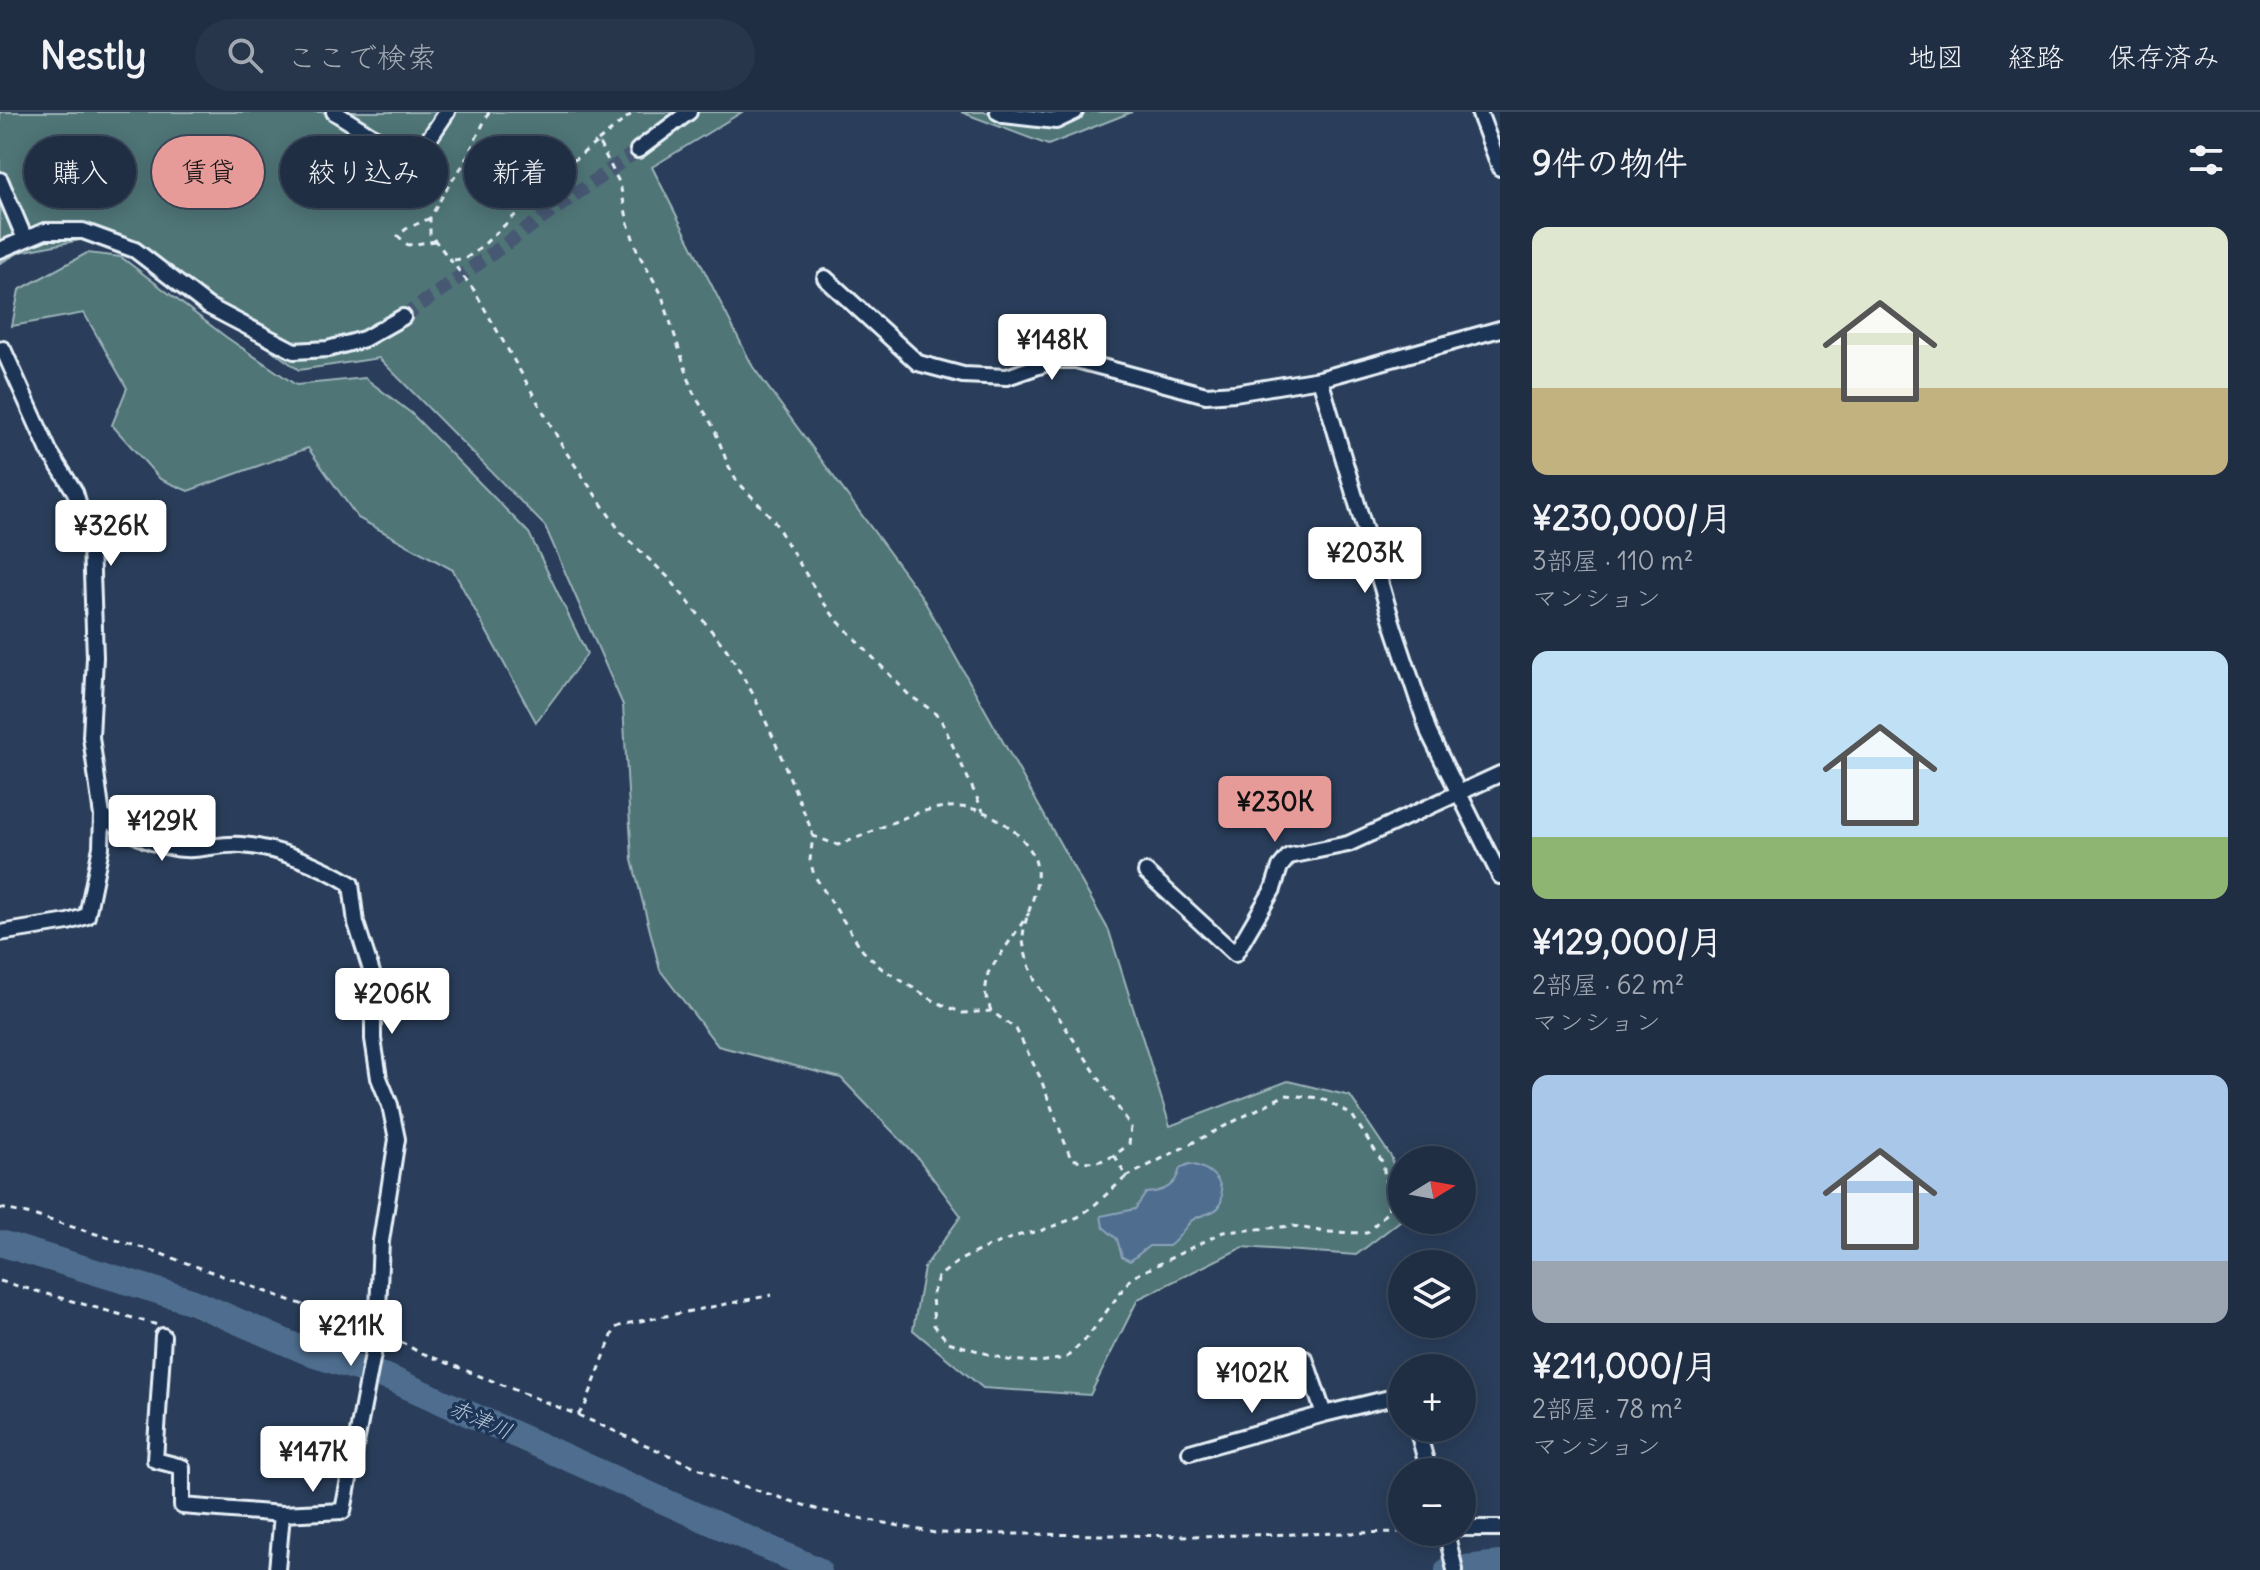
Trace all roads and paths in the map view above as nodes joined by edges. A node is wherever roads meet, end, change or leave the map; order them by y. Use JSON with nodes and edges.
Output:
{"nodes":[{"id":1,"x":334,"y":112,"type":"edge"},
{"id":2,"x":447,"y":112,"type":"edge"},
{"id":3,"x":489,"y":112,"type":"edge"},
{"id":4,"x":634,"y":112,"type":"edge"},
{"id":5,"x":689,"y":112,"type":"edge"},
{"id":6,"x":998,"y":112,"type":"edge"},
{"id":7,"x":1075,"y":112,"type":"edge"},
{"id":8,"x":1479,"y":112,"type":"edge"},
{"id":9,"x":598,"y":141,"type":"junction"},
{"id":10,"x":638,"y":150,"type":"tunnel mouth"},
{"id":11,"x":1500,"y":168,"type":"edge"},
{"id":12,"x":0,"y":180,"type":"edge"},
{"id":13,"x":430,"y":218,"type":"junction"},
{"id":14,"x":25,"y":239,"type":"junction"},
{"id":15,"x":436,"y":241,"type":"junction"},
{"id":16,"x":0,"y":250,"type":"edge"},
{"id":17,"x":453,"y":260,"type":"junction"},
{"id":18,"x":825,"y":278,"type":"dead end"},
{"id":19,"x":403,"y":317,"type":"tunnel mouth"},
{"id":20,"x":1500,"y":329,"type":"edge"},
{"id":21,"x":3,"y":349,"type":"dead end"},
{"id":22,"x":1320,"y":379,"type":"junction"},
{"id":23,"x":1500,"y":774,"type":"edge"},
{"id":24,"x":1458,"y":793,"type":"junction"},
{"id":25,"x":983,"y":811,"type":"junction"},
{"id":26,"x":102,"y":816,"type":"junction"},
{"id":27,"x":813,"y":836,"type":"junction"},
{"id":28,"x":1146,"y":872,"type":"dead end"},
{"id":29,"x":1500,"y":876,"type":"edge"},
{"id":30,"x":1029,"y":913,"type":"junction"},
{"id":31,"x":0,"y":933,"type":"edge"},
{"id":32,"x":991,"y":1011,"type":"junction"},
{"id":33,"x":1115,"y":1156,"type":"junction"},
{"id":34,"x":1126,"y":1177,"type":"junction"},
{"id":35,"x":0,"y":1208,"type":"edge"},
{"id":36,"x":0,"y":1281,"type":"edge"},
{"id":37,"x":772,"y":1295,"type":"dead end"},
{"id":38,"x":377,"y":1331,"type":"junction"},
{"id":39,"x":163,"y":1336,"type":"joint"},
{"id":40,"x":1305,"y":1359,"type":"dead end"},
{"id":41,"x":1388,"y":1398,"type":"edge"},
{"id":42,"x":1324,"y":1414,"type":"junction"},
{"id":43,"x":578,"y":1415,"type":"junction"},
{"id":44,"x":1190,"y":1452,"type":"dead end"},
{"id":45,"x":282,"y":1514,"type":"junction"},
{"id":46,"x":1476,"y":1528,"type":"edge"},
{"id":47,"x":1500,"y":1528,"type":"edge"},
{"id":48,"x":1388,"y":1532,"type":"edge"},
{"id":49,"x":1449,"y":1546,"type":"edge"},
{"id":50,"x":277,"y":1570,"type":"edge"},
{"id":51,"x":1455,"y":1570,"type":"edge"}],
"edges":[{"from":1,"to":2,"type":"street"},
{"from":3,"to":13,"type":"path"},
{"from":4,"to":9,"type":"path"},
{"from":5,"to":10,"type":"street"},
{"from":6,"to":7,"type":"street"},
{"from":8,"to":11,"type":"street"},
{"from":9,"to":17,"type":"path"},
{"from":9,"to":25,"type":"path"},
{"from":12,"to":14,"type":"street"},
{"from":13,"to":15,"type":"path"},
{"from":13,"to":15,"type":"path"},
{"from":14,"to":16,"type":"street"},
{"from":14,"to":19,"type":"street"},
{"from":15,"to":17,"type":"path"},
{"from":17,"to":27,"type":"path"},
{"from":18,"to":22,"type":"street"},
{"from":20,"to":22,"type":"street"},
{"from":21,"to":26,"type":"street"},
{"from":22,"to":24,"type":"street"},
{"from":23,"to":24,"type":"street"},
{"from":24,"to":28,"type":"street"},
{"from":24,"to":29,"type":"street"},
{"from":25,"to":27,"type":"path"},
{"from":25,"to":30,"type":"path"},
{"from":26,"to":31,"type":"street"},
{"from":26,"to":38,"type":"street"},
{"from":27,"to":32,"type":"path"},
{"from":30,"to":32,"type":"path"},
{"from":30,"to":33,"type":"path"},
{"from":32,"to":33,"type":"path"},
{"from":33,"to":34,"type":"path"},
{"from":34,"to":34,"type":"path"},
{"from":35,"to":38,"type":"path"},
{"from":36,"to":39,"type":"path"},
{"from":37,"to":43,"type":"path"},
{"from":38,"to":43,"type":"path"},
{"from":38,"to":45,"type":"street"},
{"from":39,"to":45,"type":"street"},
{"from":40,"to":42,"type":"street"},
{"from":41,"to":42,"type":"street"},
{"from":42,"to":44,"type":"street"},
{"from":43,"to":48,"type":"path"},
{"from":45,"to":50,"type":"street"},
{"from":46,"to":47,"type":"street"},
{"from":49,"to":51,"type":"street"}]}
